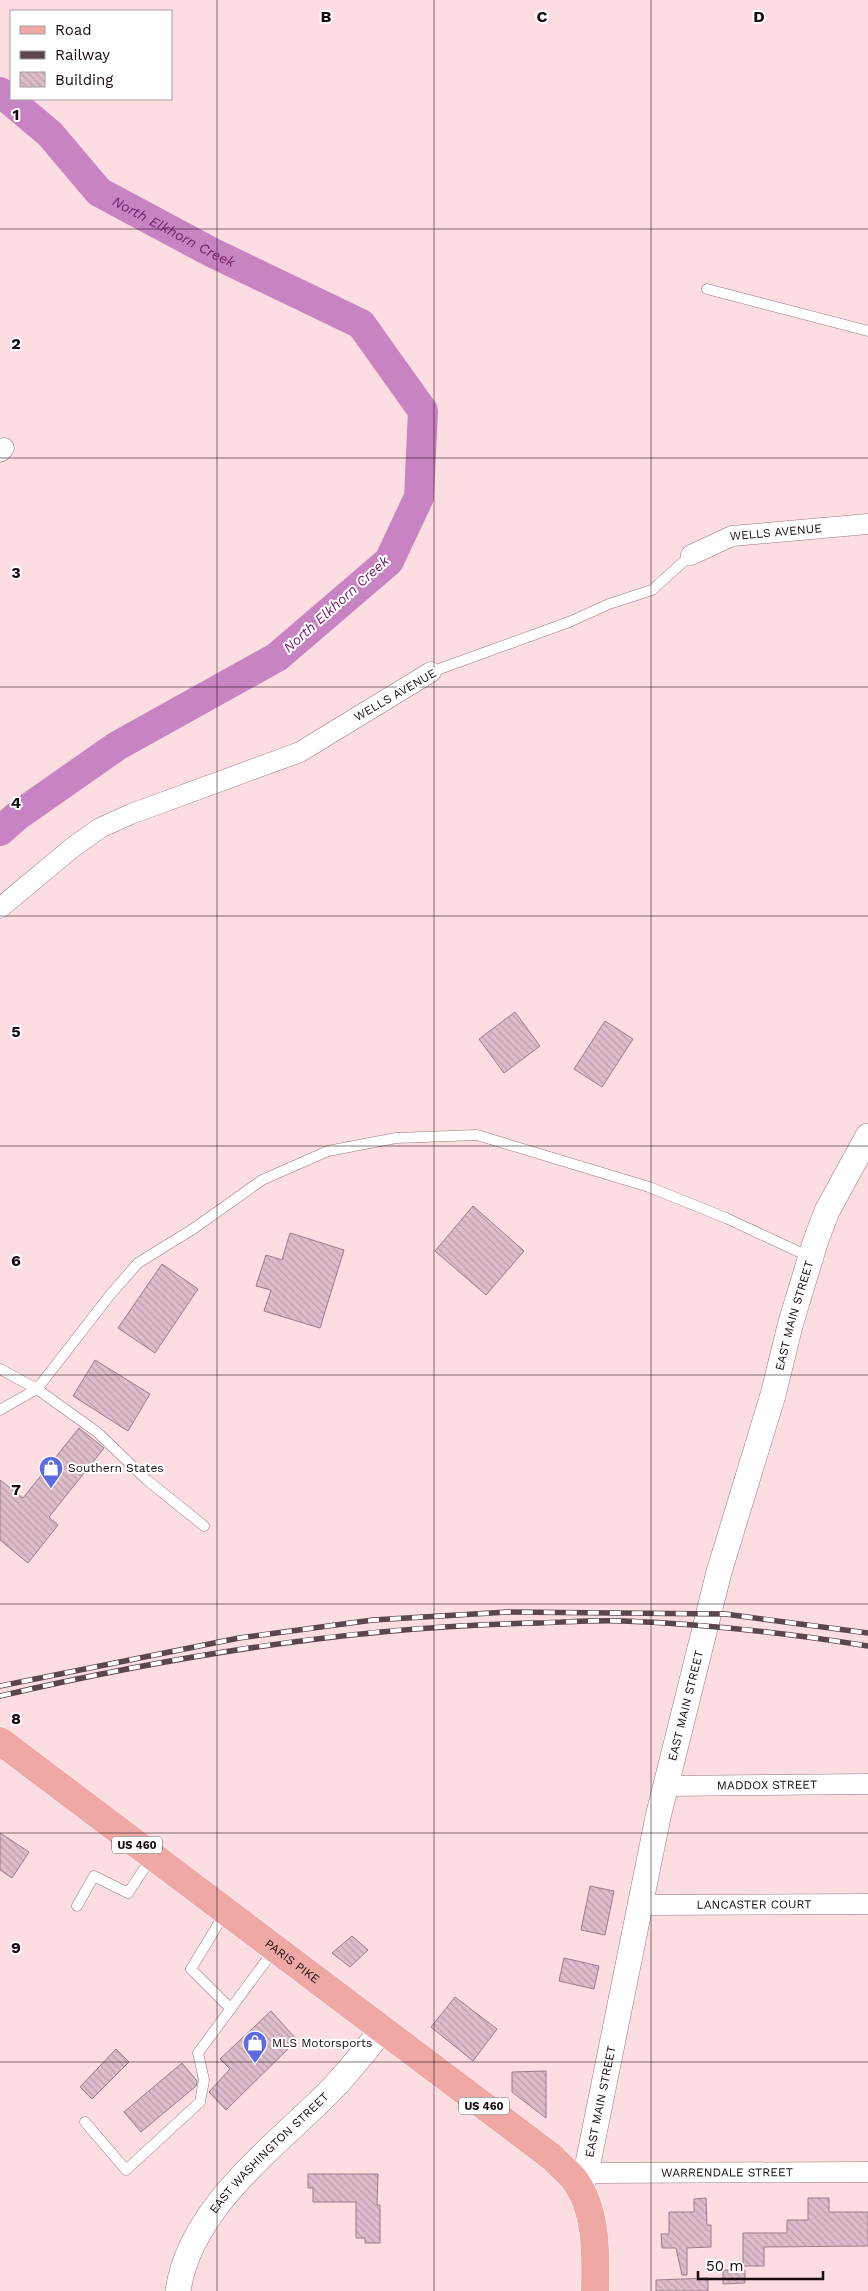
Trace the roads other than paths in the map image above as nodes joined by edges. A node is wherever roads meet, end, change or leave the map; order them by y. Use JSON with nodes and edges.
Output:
{"nodes":[{"id":1,"x":707,"y":289,"type":"dead end"},
{"id":2,"x":868,"y":331,"type":"edge"},
{"id":3,"x":868,"y":524,"type":"edge"},
{"id":4,"x":691,"y":555,"type":"joint"},
{"id":5,"x":431,"y":672,"type":"joint"},
{"id":6,"x":0,"y":908,"type":"edge"},
{"id":7,"x":868,"y":1136,"type":"edge"},
{"id":8,"x":810,"y":1257,"type":"junction"},
{"id":9,"x":0,"y":1369,"type":"edge"},
{"id":10,"x":37,"y":1389,"type":"junction"},
{"id":11,"x":0,"y":1410,"type":"edge"},
{"id":12,"x":204,"y":1526,"type":"dead end"},
{"id":13,"x":0,"y":1741,"type":"edge"},
{"id":14,"x":868,"y":1784,"type":"edge"},
{"id":15,"x":666,"y":1786,"type":"junction"},
{"id":16,"x":153,"y":1856,"type":"junction"},
{"id":17,"x":868,"y":1904,"type":"edge"},
{"id":18,"x":640,"y":1905,"type":"junction"},
{"id":19,"x":77,"y":1906,"type":"dead end"},
{"id":20,"x":226,"y":1912,"type":"junction"},
{"id":21,"x":274,"y":1949,"type":"junction"},
{"id":22,"x":231,"y":2009,"type":"junction"},
{"id":23,"x":383,"y":2029,"type":"junction"},
{"id":24,"x":85,"y":2122,"type":"dead end"},
{"id":25,"x":868,"y":2172,"type":"edge"},
{"id":26,"x":583,"y":2181,"type":"junction"},
{"id":27,"x":178,"y":2291,"type":"edge"},
{"id":28,"x":595,"y":2291,"type":"edge"}],
"edges":[{"from":1,"to":2,"type":"lane"},
{"from":3,"to":4,"type":"street","name":"WELLS AVENUE"},
{"from":4,"to":5,"type":"lane","name":"WELLS AVENUE"},
{"from":5,"to":6,"type":"street","name":"WELLS AVENUE"},
{"from":7,"to":8,"type":"street","name":"EAST MAIN STREET"},
{"from":8,"to":10,"type":"lane"},
{"from":8,"to":15,"type":"street","name":"EAST MAIN STREET"},
{"from":9,"to":10,"type":"lane"},
{"from":10,"to":11,"type":"lane"},
{"from":10,"to":12,"type":"lane"},
{"from":13,"to":16,"type":"main road","name":"PARIS PIKE","number":"US 460"},
{"from":14,"to":15,"type":"street","name":"MADDOX STREET"},
{"from":15,"to":18,"type":"street","name":"EAST MAIN STREET"},
{"from":16,"to":19,"type":"lane"},
{"from":16,"to":20,"type":"main road","name":"PARIS PIKE","number":"US 460"},
{"from":17,"to":18,"type":"street","name":"LANCASTER COURT"},
{"from":18,"to":26,"type":"street","name":"EAST MAIN STREET"},
{"from":20,"to":21,"type":"main road","name":"PARIS PIKE","number":"US 460"},
{"from":20,"to":22,"type":"lane"},
{"from":21,"to":22,"type":"lane"},
{"from":21,"to":23,"type":"main road","name":"PARIS PIKE","number":"US 460"},
{"from":22,"to":24,"type":"lane"},
{"from":23,"to":26,"type":"main road","name":"PARIS PIKE","number":"US 460"},
{"from":23,"to":27,"type":"street","name":"EAST WASHINGTON STREET"},
{"from":25,"to":26,"type":"street","name":"WARRENDALE STREET"},
{"from":26,"to":28,"type":"main road","number":"US 460"}]}
